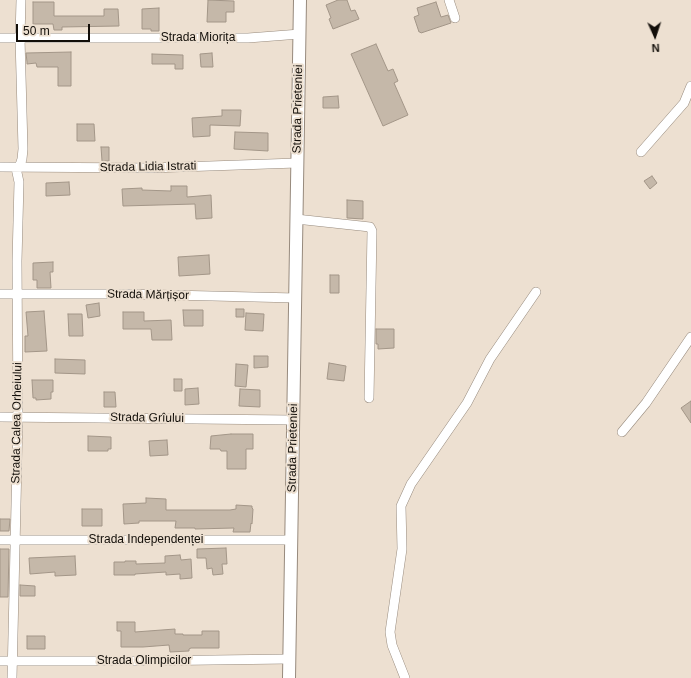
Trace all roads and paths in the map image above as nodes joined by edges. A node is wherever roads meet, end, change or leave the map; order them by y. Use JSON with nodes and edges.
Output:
{"nodes":[{"id":1,"x":21,"y":0,"type":"edge"},
{"id":2,"x":300,"y":0,"type":"edge"},
{"id":3,"x":449,"y":0,"type":"edge"},
{"id":4,"x":456,"y":18,"type":"dead end"},
{"id":5,"x":300,"y":34,"type":"junction"},
{"id":6,"x":0,"y":38,"type":"edge"},
{"id":7,"x":20,"y":38,"type":"junction"},
{"id":8,"x":691,"y":86,"type":"edge"},
{"id":9,"x":641,"y":152,"type":"dead end"},
{"id":10,"x":297,"y":163,"type":"junction"},
{"id":11,"x":0,"y":168,"type":"edge"},
{"id":12,"x":17,"y":168,"type":"junction"},
{"id":13,"x":296,"y":219,"type":"junction"},
{"id":14,"x":536,"y":292,"type":"dead end"},
{"id":15,"x":0,"y":294,"type":"edge"},
{"id":16,"x":17,"y":294,"type":"junction"},
{"id":17,"x":296,"y":298,"type":"junction"},
{"id":18,"x":691,"y":337,"type":"edge"},
{"id":19,"x":369,"y":398,"type":"dead end"},
{"id":20,"x":0,"y":417,"type":"edge"},
{"id":21,"x":18,"y":417,"type":"junction"},
{"id":22,"x":293,"y":420,"type":"junction"},
{"id":23,"x":622,"y":432,"type":"dead end"},
{"id":24,"x":0,"y":540,"type":"edge"},
{"id":25,"x":291,"y":540,"type":"junction"},
{"id":26,"x":15,"y":541,"type":"junction"},
{"id":27,"x":289,"y":659,"type":"junction"},
{"id":28,"x":12,"y":660,"type":"junction"},
{"id":29,"x":0,"y":661,"type":"edge"},
{"id":30,"x":12,"y":678,"type":"edge"},
{"id":31,"x":289,"y":678,"type":"edge"},
{"id":32,"x":404,"y":678,"type":"edge"}],
"edges":[{"from":1,"to":7,"type":"street","name":"Strada Calea Orheiului"},
{"from":2,"to":5,"type":"street","name":"Strada Prieteniei"},
{"from":3,"to":4,"type":"street"},
{"from":5,"to":7,"type":"street","name":"Strada Miorița"},
{"from":5,"to":10,"type":"street","name":"Strada Prieteniei"},
{"from":6,"to":7,"type":"street","name":"Strada Miorița"},
{"from":7,"to":12,"type":"street","name":"Strada Calea Orheiului"},
{"from":8,"to":9,"type":"street"},
{"from":10,"to":12,"type":"street","name":"Strada Lidia Istrati"},
{"from":10,"to":13,"type":"street","name":"Strada Prieteniei"},
{"from":11,"to":12,"type":"street","name":"Strada Lidia Istrati"},
{"from":12,"to":16,"type":"street","name":"Strada Calea Orheiului"},
{"from":13,"to":17,"type":"street","name":"Strada Prieteniei"},
{"from":13,"to":19,"type":"street"},
{"from":14,"to":32,"type":"street"},
{"from":15,"to":16,"type":"street","name":"Strada Mărțișor"},
{"from":16,"to":17,"type":"street","name":"Strada Mărțișor"},
{"from":16,"to":21,"type":"street","name":"Strada Calea Orheiului"},
{"from":17,"to":22,"type":"street","name":"Strada Prieteniei"},
{"from":18,"to":23,"type":"street"},
{"from":20,"to":21,"type":"street","name":"Strada Grîului"},
{"from":21,"to":22,"type":"street","name":"Strada Grîului"},
{"from":21,"to":26,"type":"street","name":"Strada Calea Orheiului"},
{"from":22,"to":25,"type":"street","name":"Strada Prieteniei"},
{"from":24,"to":26,"type":"street","name":"Strada Independenței"},
{"from":25,"to":26,"type":"street","name":"Strada Independenței"},
{"from":25,"to":27,"type":"street","name":"Strada Prieteniei"},
{"from":26,"to":28,"type":"street","name":"Strada Calea Orheiului"},
{"from":27,"to":28,"type":"street","name":"Strada Olimpicilor"},
{"from":27,"to":31,"type":"street","name":"Strada Prieteniei"},
{"from":28,"to":29,"type":"street","name":"Strada Olimpicilor"},
{"from":28,"to":30,"type":"street","name":"Strada Calea Orheiului"}]}
